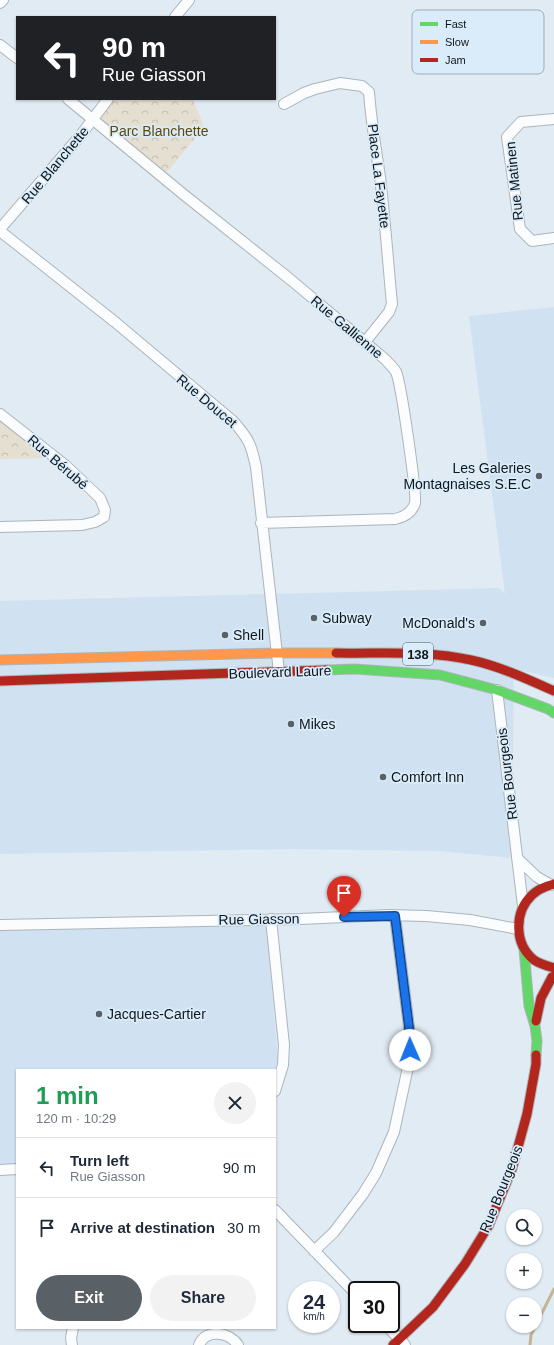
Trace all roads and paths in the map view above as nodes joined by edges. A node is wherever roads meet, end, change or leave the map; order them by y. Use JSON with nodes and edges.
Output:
{"nodes":[{"id":1,"x":3,"y":0,"type":"edge"},
{"id":2,"x":189,"y":0,"type":"edge"},
{"id":3,"x":0,"y":3,"type":"edge"},
{"id":4,"x":176,"y":16,"type":"edge"},
{"id":5,"x":0,"y":45,"type":"edge"},
{"id":6,"x":16,"y":57,"type":"edge"},
{"id":7,"x":69,"y":100,"type":"edge"},
{"id":8,"x":107,"y":100,"type":"edge"},
{"id":9,"x":284,"y":104,"type":"dead end"},
{"id":10,"x":93,"y":119,"type":"junction"},
{"id":11,"x":554,"y":119,"type":"edge"},
{"id":12,"x":0,"y":230,"type":"edge"},
{"id":13,"x":554,"y":238,"type":"edge"},
{"id":14,"x":365,"y":342,"type":"junction"},
{"id":15,"x":0,"y":414,"type":"edge"},
{"id":16,"x":261,"y":522,"type":"junction"},
{"id":17,"x":0,"y":527,"type":"edge"},
{"id":18,"x":276,"y":653,"type":"junction"},
{"id":19,"x":0,"y":660,"type":"edge"},
{"id":20,"x":279,"y":672,"type":"junction"},
{"id":21,"x":0,"y":681,"type":"edge"},
{"id":22,"x":497,"y":690,"type":"junction"},
{"id":23,"x":554,"y":690,"type":"edge"},
{"id":24,"x":554,"y":713,"type":"edge"},
{"id":25,"x":517,"y":858,"type":"junction"},
{"id":26,"x":552,"y":885,"type":"edge"},
{"id":27,"x":523,"y":906,"type":"junction"},
{"id":28,"x":395,"y":916,"type":"junction"},
{"id":29,"x":271,"y":919,"type":"junction"},
{"id":30,"x":0,"y":925,"type":"edge"},
{"id":31,"x":518,"y":929,"type":"junction"},
{"id":32,"x":524,"y":949,"type":"junction"},
{"id":33,"x":554,"y":968,"type":"edge"},
{"id":34,"x":554,"y":976,"type":"edge"},
{"id":35,"x":535,"y":1026,"type":"junction"},
{"id":36,"x":276,"y":1088,"type":"edge"},
{"id":37,"x":16,"y":1169,"type":"edge"},
{"id":38,"x":0,"y":1170,"type":"edge"},
{"id":39,"x":276,"y":1211,"type":"edge"},
{"id":40,"x":314,"y":1251,"type":"junction"},
{"id":41,"x":348,"y":1286,"type":"edge"},
{"id":42,"x":73,"y":1329,"type":"edge"},
{"id":43,"x":392,"y":1333,"type":"edge"},
{"id":44,"x":399,"y":1343,"type":"edge"},
{"id":45,"x":72,"y":1345,"type":"edge"},
{"id":46,"x":199,"y":1345,"type":"edge"},
{"id":47,"x":238,"y":1345,"type":"edge"}],
"edges":[{"from":1,"to":3,"type":"street"},
{"from":2,"to":4,"type":"street"},
{"from":5,"to":6,"type":"street"},
{"from":7,"to":10,"type":"street","name":"Rue Gallienne"},
{"from":8,"to":10,"type":"street","name":"Rue Blanchette"},
{"from":9,"to":14,"type":"street","name":"Place La Fayette"},
{"from":10,"to":12,"type":"street","name":"Rue Blanchette"},
{"from":10,"to":14,"type":"street","name":"Rue Gallienne"},
{"from":11,"to":13,"type":"street","name":"Rue Matinen"},
{"from":12,"to":16,"type":"street","name":"Rue Doucet"},
{"from":14,"to":16,"type":"street","name":"Rue Gallienne"},
{"from":15,"to":17,"type":"street","name":"Rue Bérubé"},
{"from":16,"to":18,"type":"street","name":"Rue Doucet"},
{"from":18,"to":19,"type":"main road","name":"Boulevard Laure","number":"138"},
{"from":18,"to":20,"type":"street","name":"Rue Doucet"},
{"from":18,"to":23,"type":"main road","name":"Boulevard Laure","number":"138"},
{"from":20,"to":21,"type":"main road","name":"Boulevard Laure","number":"138"},
{"from":20,"to":22,"type":"main road","name":"Boulevard Laure","number":"138"},
{"from":22,"to":24,"type":"main road","name":"Boulevard Laure","number":"138"},
{"from":22,"to":25,"type":"street","name":"Rue Bourgeois"},
{"from":25,"to":26,"type":"street"},
{"from":25,"to":27,"type":"street","name":"Rue Bourgeois"},
{"from":26,"to":27,"type":"main road"},
{"from":27,"to":31,"type":"main road"},
{"from":28,"to":29,"type":"street","name":"Rue Giasson"},
{"from":28,"to":31,"type":"street","name":"Rue Giasson"},
{"from":28,"to":40,"type":"street"},
{"from":29,"to":30,"type":"street","name":"Rue Giasson"},
{"from":29,"to":36,"type":"street"},
{"from":31,"to":32,"type":"main road","name":"Rue Bourgeois"},
{"from":32,"to":33,"type":"main road"},
{"from":32,"to":35,"type":"main road","name":"Rue Bourgeois"},
{"from":34,"to":35,"type":"main road","name":"Rue Bourgeois"},
{"from":35,"to":44,"type":"main road","name":"Rue Bourgeois"},
{"from":37,"to":38,"type":"street"},
{"from":39,"to":40,"type":"street"},
{"from":40,"to":41,"type":"street"},
{"from":42,"to":45,"type":"street"},
{"from":43,"to":44,"type":"street"},
{"from":46,"to":47,"type":"street"}]}
